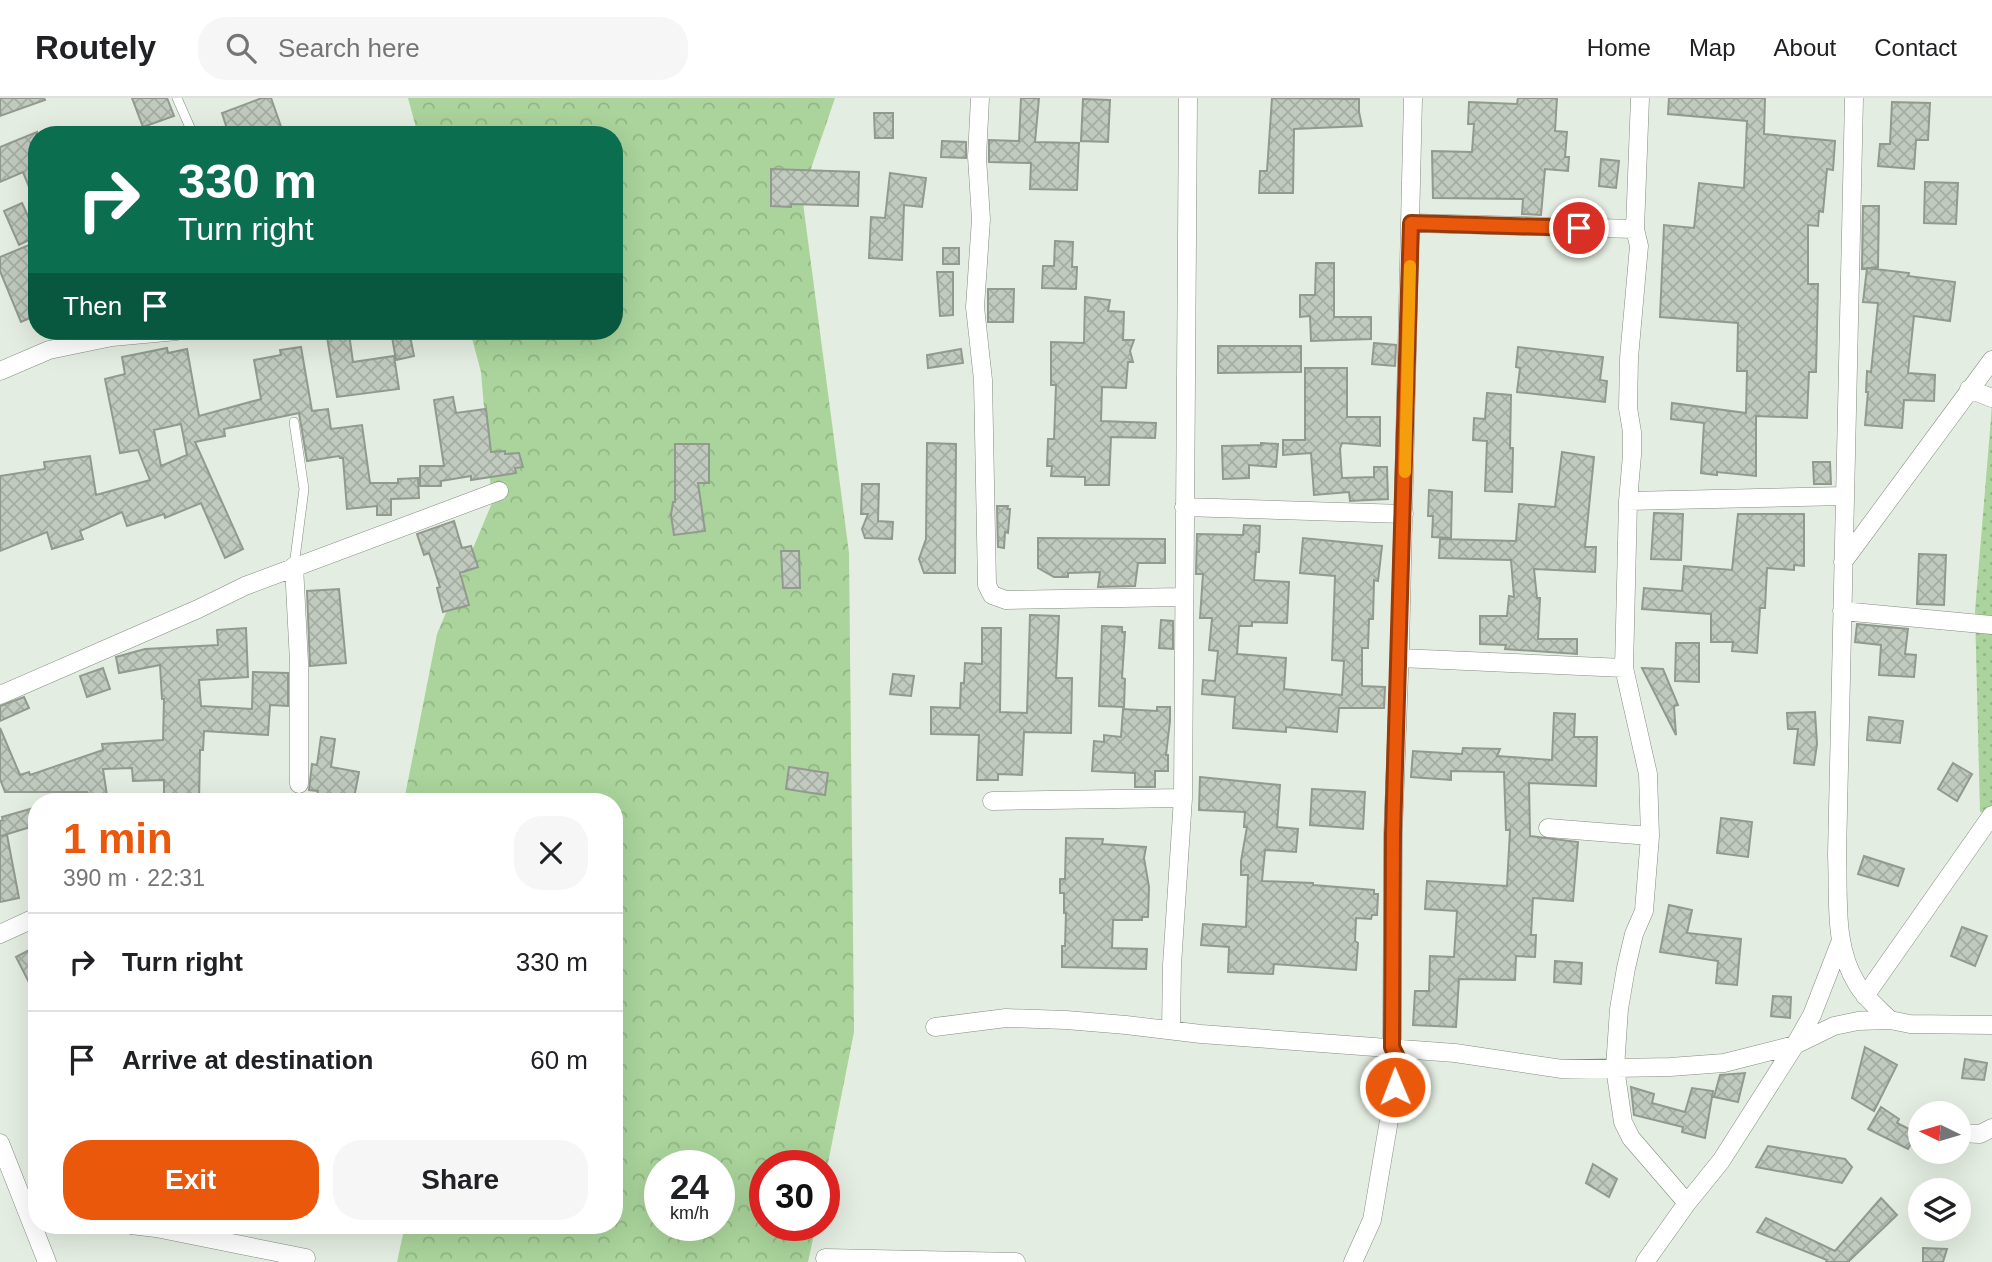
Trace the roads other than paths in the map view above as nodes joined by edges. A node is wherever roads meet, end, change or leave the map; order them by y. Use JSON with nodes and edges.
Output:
{"nodes":[{"id":1,"x":177,"y":98,"type":"edge"},
{"id":2,"x":981,"y":98,"type":"edge"},
{"id":3,"x":1188,"y":98,"type":"edge"},
{"id":4,"x":1413,"y":98,"type":"edge"},
{"id":5,"x":1640,"y":98,"type":"edge"},
{"id":6,"x":1854,"y":98,"type":"edge"},
{"id":7,"x":189,"y":126,"type":"edge"},
{"id":8,"x":1411,"y":223,"type":"junction"},
{"id":9,"x":1635,"y":229,"type":"junction"},
{"id":10,"x":96,"y":340,"type":"edge"},
{"id":11,"x":1992,"y":360,"type":"edge"},
{"id":12,"x":0,"y":371,"type":"edge"},
{"id":13,"x":1969,"y":389,"type":"junction"},
{"id":14,"x":1992,"y":398,"type":"edge"},
{"id":15,"x":294,"y":422,"type":"dead end"},
{"id":16,"x":499,"y":491,"type":"dead end"},
{"id":17,"x":1845,"y":496,"type":"junction"},
{"id":18,"x":1628,"y":501,"type":"junction"},
{"id":19,"x":1184,"y":507,"type":"junction"},
{"id":20,"x":1404,"y":513,"type":"junction"},
{"id":21,"x":1843,"y":562,"type":"junction"},
{"id":22,"x":294,"y":566,"type":"junction"},
{"id":23,"x":1183,"y":597,"type":"junction"},
{"id":24,"x":1842,"y":611,"type":"junction"},
{"id":25,"x":1992,"y":625,"type":"edge"},
{"id":26,"x":1400,"y":658,"type":"junction"},
{"id":27,"x":1624,"y":668,"type":"junction"},
{"id":28,"x":0,"y":695,"type":"edge"},
{"id":29,"x":299,"y":784,"type":"dead end"},
{"id":30,"x":1183,"y":798,"type":"junction"},
{"id":31,"x":992,"y":801,"type":"dead end"},
{"id":32,"x":1992,"y":815,"type":"edge"},
{"id":33,"x":1548,"y":828,"type":"dead end"},
{"id":34,"x":1650,"y":836,"type":"junction"},
{"id":35,"x":28,"y":921,"type":"edge"},
{"id":36,"x":0,"y":934,"type":"edge"},
{"id":37,"x":1840,"y":943,"type":"junction"},
{"id":38,"x":1865,"y":996,"type":"junction"},
{"id":39,"x":1890,"y":1020,"type":"junction"},
{"id":40,"x":1992,"y":1026,"type":"edge"},
{"id":41,"x":935,"y":1027,"type":"dead end"},
{"id":42,"x":1171,"y":1030,"type":"junction"},
{"id":43,"x":1795,"y":1045,"type":"junction"},
{"id":44,"x":1392,"y":1047,"type":"junction"},
{"id":45,"x":1615,"y":1068,"type":"junction"},
{"id":46,"x":1992,"y":1128,"type":"edge"},
{"id":47,"x":1971,"y":1133,"type":"edge"},
{"id":48,"x":0,"y":1143,"type":"edge"},
{"id":49,"x":28,"y":1203,"type":"edge"},
{"id":50,"x":1687,"y":1203,"type":"junction"},
{"id":51,"x":39,"y":1234,"type":"edge"},
{"id":52,"x":186,"y":1234,"type":"edge"},
{"id":53,"x":306,"y":1258,"type":"dead end"},
{"id":54,"x":825,"y":1258,"type":"dead end"},
{"id":55,"x":47,"y":1262,"type":"edge"},
{"id":56,"x":1016,"y":1262,"type":"edge"},
{"id":57,"x":1353,"y":1262,"type":"edge"},
{"id":58,"x":1645,"y":1262,"type":"edge"}],
"edges":[{"from":1,"to":7,"type":"lane"},
{"from":2,"to":23,"type":"street"},
{"from":3,"to":19,"type":"street"},
{"from":4,"to":8,"type":"street"},
{"from":5,"to":9,"type":"street"},
{"from":6,"to":17,"type":"street"},
{"from":8,"to":9,"type":"street"},
{"from":8,"to":20,"type":"street"},
{"from":9,"to":18,"type":"street"},
{"from":10,"to":12,"type":"street"},
{"from":11,"to":13,"type":"street"},
{"from":13,"to":14,"type":"street"},
{"from":13,"to":21,"type":"street"},
{"from":15,"to":22,"type":"lane"},
{"from":16,"to":22,"type":"street"},
{"from":17,"to":18,"type":"street"},
{"from":17,"to":21,"type":"street"},
{"from":18,"to":27,"type":"street"},
{"from":19,"to":20,"type":"street"},
{"from":19,"to":23,"type":"street"},
{"from":20,"to":26,"type":"street"},
{"from":21,"to":24,"type":"street"},
{"from":22,"to":28,"type":"street"},
{"from":22,"to":29,"type":"street"},
{"from":23,"to":30,"type":"street"},
{"from":24,"to":25,"type":"street"},
{"from":24,"to":37,"type":"street"},
{"from":26,"to":27,"type":"street"},
{"from":26,"to":44,"type":"street"},
{"from":27,"to":34,"type":"street"},
{"from":30,"to":31,"type":"street"},
{"from":30,"to":42,"type":"street"},
{"from":32,"to":38,"type":"street"},
{"from":33,"to":34,"type":"street"},
{"from":34,"to":45,"type":"street"},
{"from":35,"to":36,"type":"street"},
{"from":37,"to":38,"type":"street"},
{"from":37,"to":43,"type":"street"},
{"from":38,"to":39,"type":"street"},
{"from":39,"to":40,"type":"street"},
{"from":39,"to":43,"type":"street"},
{"from":41,"to":42,"type":"street"},
{"from":42,"to":44,"type":"street"},
{"from":43,"to":45,"type":"street"},
{"from":43,"to":50,"type":"street"},
{"from":44,"to":45,"type":"street"},
{"from":44,"to":57,"type":"street"},
{"from":45,"to":50,"type":"street"},
{"from":46,"to":47,"type":"street"},
{"from":48,"to":49,"type":"street"},
{"from":50,"to":58,"type":"street"},
{"from":51,"to":55,"type":"street"},
{"from":52,"to":53,"type":"street"},
{"from":54,"to":56,"type":"street"}]}
